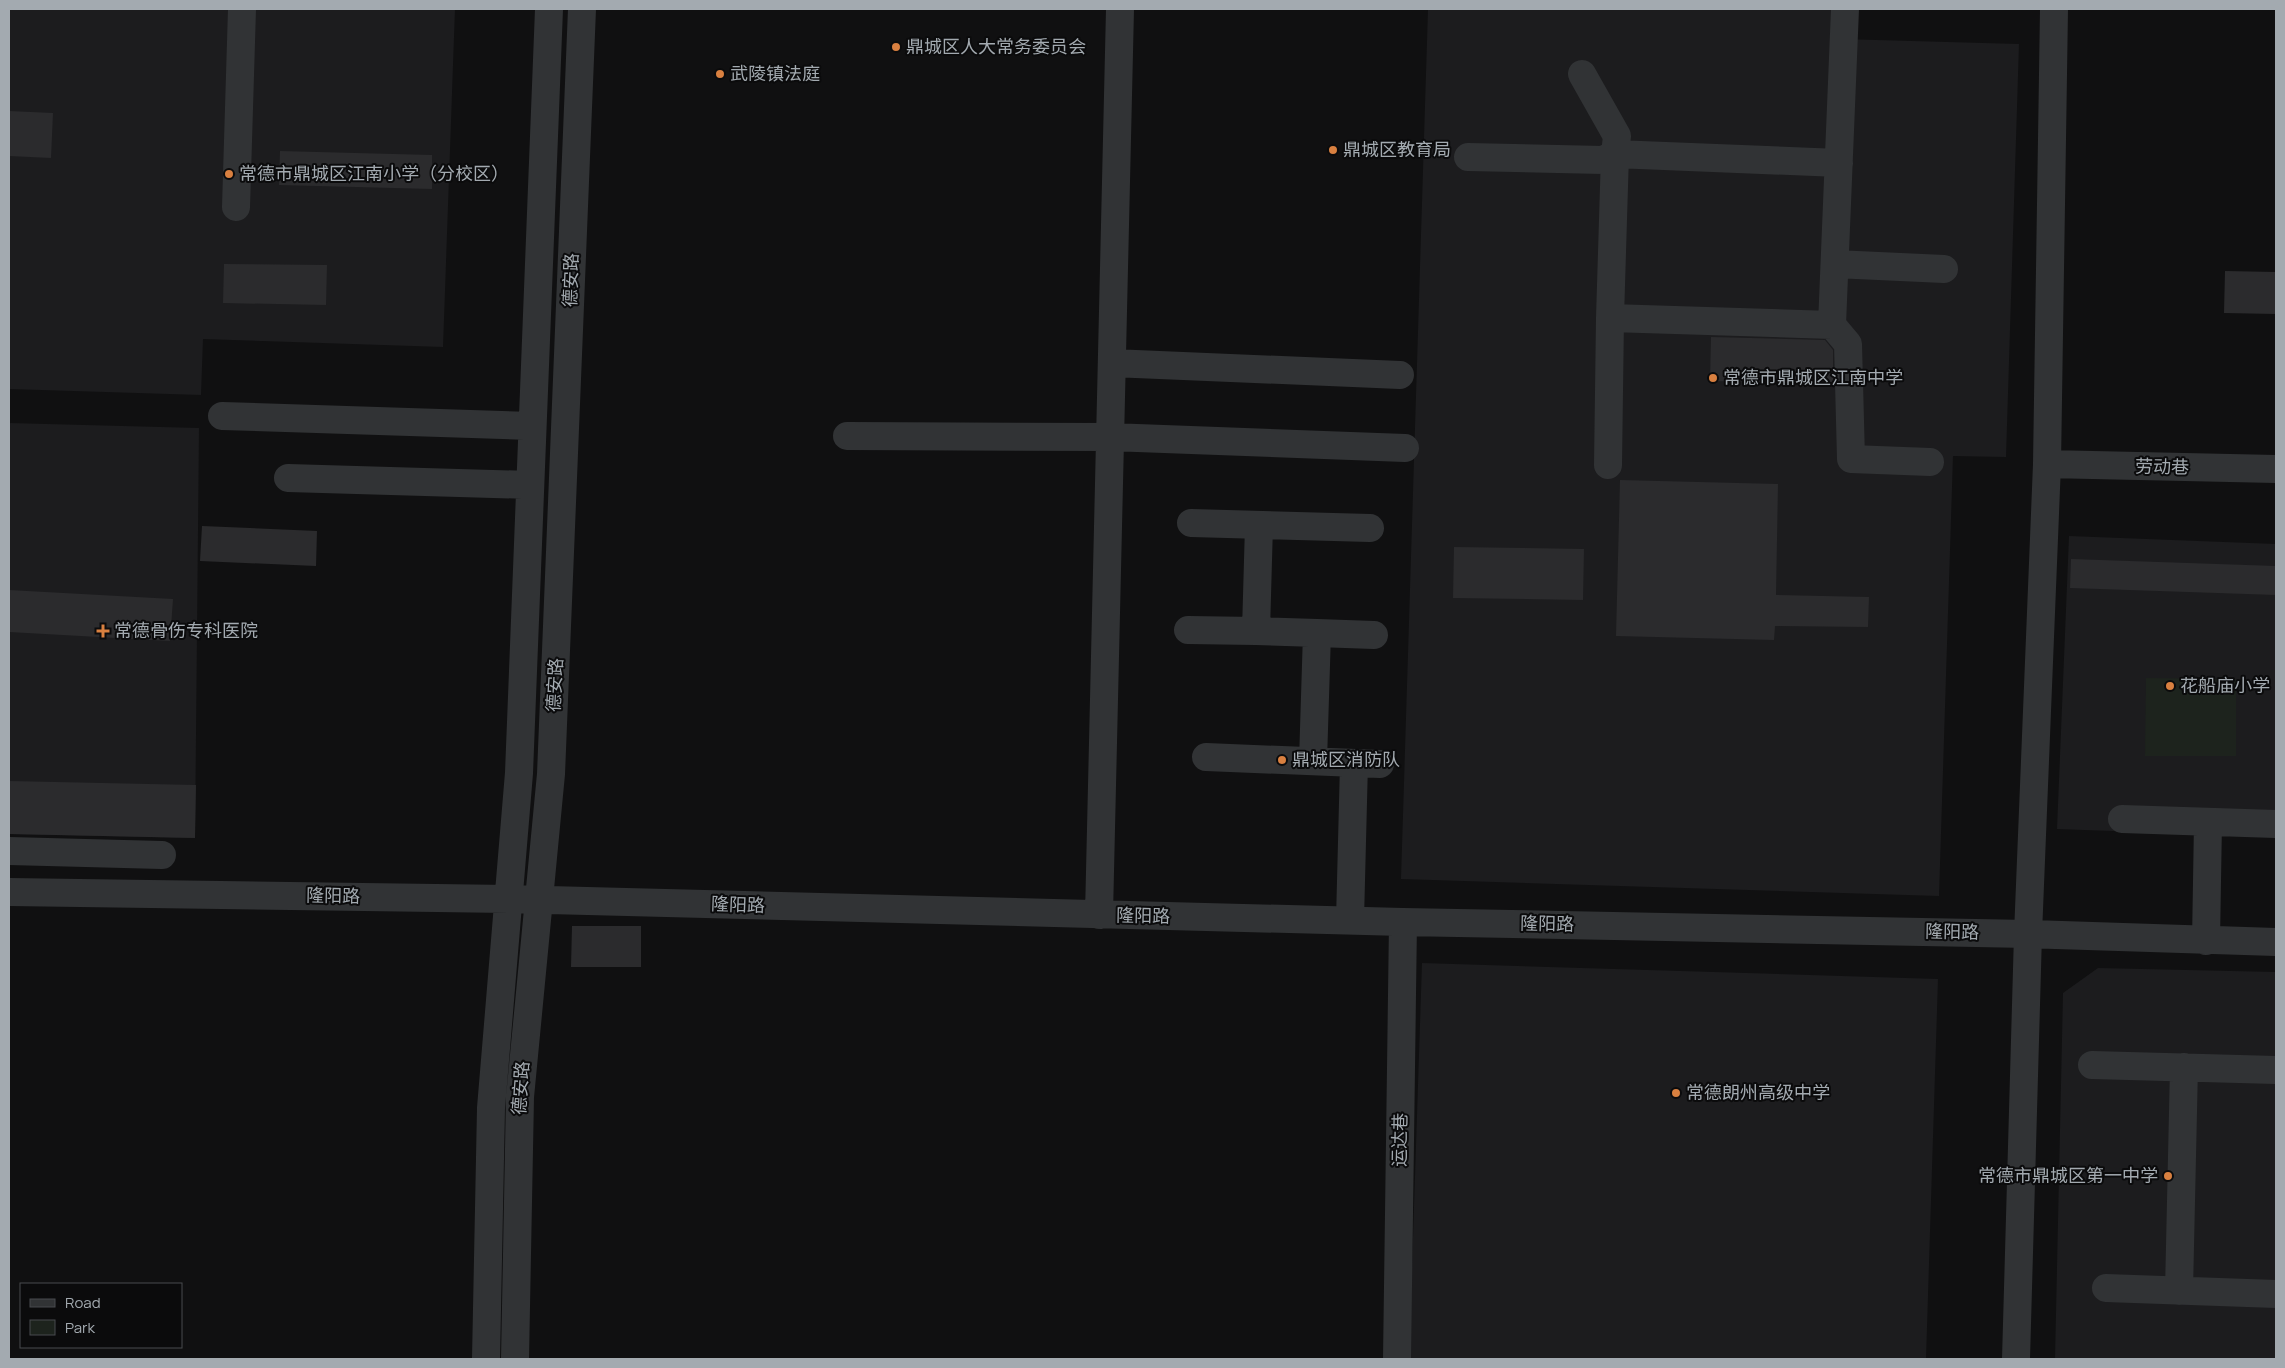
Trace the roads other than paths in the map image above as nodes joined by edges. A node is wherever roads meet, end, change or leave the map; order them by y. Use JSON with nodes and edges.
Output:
{"nodes":[{"id":1,"x":242,"y":9,"type":"edge"},
{"id":2,"x":549,"y":9,"type":"edge"},
{"id":3,"x":582,"y":9,"type":"edge"},
{"id":4,"x":1120,"y":9,"type":"edge"},
{"id":5,"x":1845,"y":9,"type":"edge"},
{"id":6,"x":2054,"y":9,"type":"edge"},
{"id":7,"x":1582,"y":74,"type":"dead end"},
{"id":8,"x":1615,"y":154,"type":"junction"},
{"id":9,"x":1468,"y":157,"type":"dead end"},
{"id":10,"x":1839,"y":163,"type":"junction"},
{"id":11,"x":236,"y":207,"type":"dead end"},
{"id":12,"x":1835,"y":264,"type":"junction"},
{"id":13,"x":1944,"y":269,"type":"dead end"},
{"id":14,"x":1610,"y":318,"type":"junction"},
{"id":15,"x":1832,"y":325,"type":"junction"},
{"id":16,"x":1112,"y":363,"type":"junction"},
{"id":17,"x":1400,"y":375,"type":"dead end"},
{"id":18,"x":222,"y":416,"type":"dead end"},
{"id":19,"x":532,"y":426,"type":"junction"},
{"id":20,"x":847,"y":436,"type":"dead end"},
{"id":21,"x":1110,"y":437,"type":"junction"},
{"id":22,"x":1405,"y":448,"type":"dead end"},
{"id":23,"x":1930,"y":462,"type":"dead end"},
{"id":24,"x":2047,"y":464,"type":"junction"},
{"id":25,"x":1608,"y":465,"type":"dead end"},
{"id":26,"x":2276,"y":469,"type":"edge"},
{"id":27,"x":288,"y":478,"type":"dead end"},
{"id":28,"x":530,"y":485,"type":"junction"},
{"id":29,"x":1191,"y":523,"type":"dead end"},
{"id":30,"x":1259,"y":525,"type":"junction"},
{"id":31,"x":1370,"y":528,"type":"dead end"},
{"id":32,"x":1188,"y":630,"type":"dead end"},
{"id":33,"x":1256,"y":631,"type":"junction"},
{"id":34,"x":1317,"y":633,"type":"junction"},
{"id":35,"x":1374,"y":635,"type":"dead end"},
{"id":36,"x":1206,"y":757,"type":"dead end"},
{"id":37,"x":1312,"y":761,"type":"junction"},
{"id":38,"x":2122,"y":820,"type":"dead end"},
{"id":39,"x":2208,"y":822,"type":"junction"},
{"id":40,"x":2276,"y":824,"type":"edge"},
{"id":41,"x":9,"y":851,"type":"edge"},
{"id":42,"x":85,"y":853,"type":"junction"},
{"id":43,"x":162,"y":855,"type":"dead end"},
{"id":44,"x":9,"y":892,"type":"edge"},
{"id":45,"x":84,"y":893,"type":"junction"},
{"id":46,"x":510,"y":899,"type":"junction"},
{"id":47,"x":538,"y":899,"type":"junction"},
{"id":48,"x":1099,"y":915,"type":"junction"},
{"id":49,"x":1350,"y":920,"type":"junction"},
{"id":50,"x":1403,"y":922,"type":"junction"},
{"id":51,"x":2028,"y":934,"type":"junction"},
{"id":52,"x":2206,"y":941,"type":"junction"},
{"id":53,"x":2276,"y":942,"type":"edge"},
{"id":54,"x":2092,"y":1065,"type":"dead end"},
{"id":55,"x":2184,"y":1067,"type":"junction"},
{"id":56,"x":2276,"y":1070,"type":"edge"},
{"id":57,"x":2106,"y":1288,"type":"dead end"},
{"id":58,"x":2179,"y":1291,"type":"junction"},
{"id":59,"x":2276,"y":1294,"type":"edge"},
{"id":60,"x":486,"y":1359,"type":"edge"},
{"id":61,"x":515,"y":1359,"type":"edge"},
{"id":62,"x":1397,"y":1359,"type":"edge"},
{"id":63,"x":2016,"y":1359,"type":"edge"}],
"edges":[{"from":1,"to":11,"type":"street"},
{"from":2,"to":19,"type":"street","name":"德安路"},
{"from":3,"to":47,"type":"street","name":"德安路"},
{"from":4,"to":16,"type":"street"},
{"from":5,"to":10,"type":"street"},
{"from":6,"to":24,"type":"street"},
{"from":7,"to":8,"type":"street"},
{"from":8,"to":9,"type":"street"},
{"from":8,"to":10,"type":"street"},
{"from":8,"to":14,"type":"street"},
{"from":10,"to":12,"type":"street"},
{"from":12,"to":13,"type":"street"},
{"from":12,"to":15,"type":"street"},
{"from":14,"to":15,"type":"street"},
{"from":14,"to":25,"type":"street"},
{"from":15,"to":23,"type":"street"},
{"from":16,"to":17,"type":"street"},
{"from":16,"to":21,"type":"street"},
{"from":18,"to":19,"type":"street"},
{"from":19,"to":28,"type":"street","name":"德安路"},
{"from":20,"to":21,"type":"street"},
{"from":21,"to":22,"type":"street"},
{"from":21,"to":48,"type":"street"},
{"from":24,"to":26,"type":"street","name":"劳动巷"},
{"from":24,"to":51,"type":"street"},
{"from":27,"to":28,"type":"street"},
{"from":28,"to":46,"type":"street","name":"德安路"},
{"from":29,"to":30,"type":"street"},
{"from":30,"to":31,"type":"street"},
{"from":30,"to":33,"type":"street"},
{"from":32,"to":33,"type":"street"},
{"from":33,"to":34,"type":"street"},
{"from":34,"to":35,"type":"street"},
{"from":34,"to":37,"type":"street"},
{"from":36,"to":37,"type":"street"},
{"from":37,"to":49,"type":"street"},
{"from":38,"to":39,"type":"street"},
{"from":39,"to":40,"type":"street"},
{"from":39,"to":52,"type":"street"},
{"from":41,"to":42,"type":"street"},
{"from":42,"to":43,"type":"street"},
{"from":42,"to":45,"type":"street"},
{"from":44,"to":45,"type":"street","name":"隆阳路"},
{"from":45,"to":46,"type":"street","name":"隆阳路"},
{"from":46,"to":47,"type":"street","name":"隆阳路"},
{"from":46,"to":60,"type":"street","name":"德安路"},
{"from":47,"to":48,"type":"street","name":"隆阳路"},
{"from":47,"to":61,"type":"street","name":"德安路"},
{"from":48,"to":49,"type":"street","name":"隆阳路"},
{"from":49,"to":50,"type":"street","name":"隆阳路"},
{"from":50,"to":51,"type":"street","name":"隆阳路"},
{"from":50,"to":62,"type":"street","name":"运达巷"},
{"from":51,"to":52,"type":"street","name":"隆阳路"},
{"from":51,"to":63,"type":"street"},
{"from":52,"to":53,"type":"street","name":"隆阳路"},
{"from":54,"to":55,"type":"street"},
{"from":55,"to":56,"type":"street"},
{"from":55,"to":58,"type":"street"},
{"from":57,"to":58,"type":"street"},
{"from":58,"to":59,"type":"street"}]}
